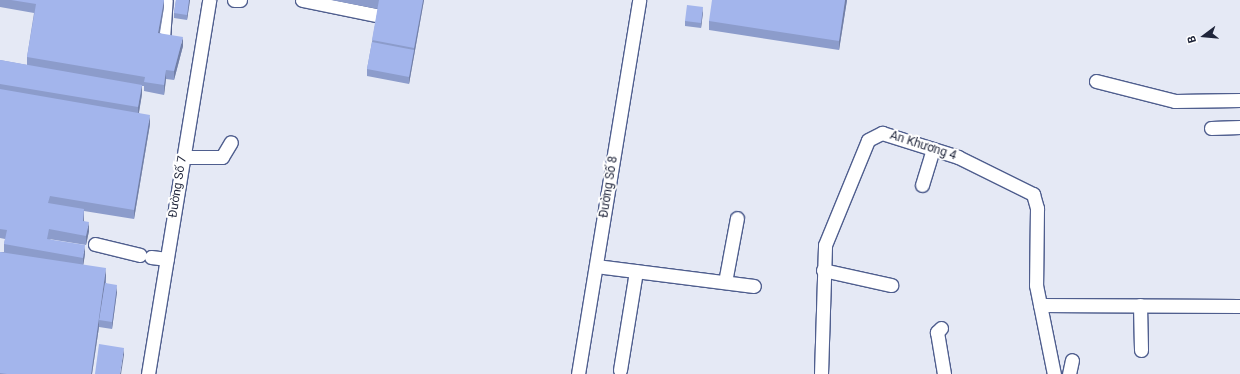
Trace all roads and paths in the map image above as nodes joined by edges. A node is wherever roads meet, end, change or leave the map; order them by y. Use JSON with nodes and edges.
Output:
{"nodes":[{"id":1,"x":166,"y":0,"type":"edge"},
{"id":2,"x":209,"y":0,"type":"edge"},
{"id":3,"x":302,"y":0,"type":"edge"},
{"id":4,"x":639,"y":0,"type":"edge"},
{"id":5,"x":376,"y":15,"type":"edge"},
{"id":6,"x":163,"y":39,"type":"edge"},
{"id":7,"x":1096,"y":80,"type":"dead end"},
{"id":8,"x":1240,"y":100,"type":"edge"},
{"id":9,"x":1240,"y":127,"type":"edge"},
{"id":10,"x":1212,"y":128,"type":"dead end"},
{"id":11,"x":231,"y":142,"type":"dead end"},
{"id":12,"x":933,"y":150,"type":"junction"},
{"id":13,"x":183,"y":156,"type":"junction"},
{"id":14,"x":922,"y":185,"type":"dead end"},
{"id":15,"x":737,"y":218,"type":"dead end"},
{"id":16,"x":95,"y":244,"type":"dead end"},
{"id":17,"x":166,"y":259,"type":"junction"},
{"id":18,"x":596,"y":266,"type":"junction"},
{"id":19,"x":823,"y":270,"type":"junction"},
{"id":20,"x":636,"y":271,"type":"junction"},
{"id":21,"x":725,"y":282,"type":"junction"},
{"id":22,"x":891,"y":285,"type":"dead end"},
{"id":23,"x":754,"y":286,"type":"dead end"},
{"id":24,"x":1040,"y":305,"type":"junction"},
{"id":25,"x":1140,"y":305,"type":"junction"},
{"id":26,"x":1240,"y":306,"type":"edge"},
{"id":27,"x":941,"y":328,"type":"dead end"},
{"id":28,"x":1141,"y":350,"type":"dead end"},
{"id":29,"x":1072,"y":360,"type":"dead end"},
{"id":30,"x":620,"y":370,"type":"dead end"},
{"id":31,"x":148,"y":374,"type":"edge"},
{"id":32,"x":578,"y":374,"type":"edge"},
{"id":33,"x":821,"y":374,"type":"edge"},
{"id":34,"x":944,"y":374,"type":"edge"},
{"id":35,"x":1054,"y":374,"type":"edge"},
{"id":36,"x":1068,"y":374,"type":"edge"}],
"edges":[{"from":1,"to":6,"type":"street"},
{"from":2,"to":13,"type":"street","name":"Đường Số 7"},
{"from":3,"to":5,"type":"street"},
{"from":4,"to":18,"type":"street","name":"Đường Số 8"},
{"from":7,"to":8,"type":"street"},
{"from":9,"to":10,"type":"street"},
{"from":11,"to":13,"type":"street"},
{"from":12,"to":14,"type":"street"},
{"from":12,"to":19,"type":"street","name":"An Khương 4"},
{"from":12,"to":24,"type":"street","name":"An Khương 4"},
{"from":13,"to":17,"type":"street","name":"Đường Số 7"},
{"from":15,"to":21,"type":"street"},
{"from":16,"to":17,"type":"street"},
{"from":17,"to":31,"type":"street","name":"Đường Số 7"},
{"from":18,"to":20,"type":"street"},
{"from":18,"to":32,"type":"street","name":"Đường Số 8"},
{"from":19,"to":22,"type":"street"},
{"from":19,"to":33,"type":"street","name":"An Khương 4"},
{"from":20,"to":21,"type":"street"},
{"from":20,"to":30,"type":"street"},
{"from":21,"to":23,"type":"street"},
{"from":24,"to":25,"type":"street"},
{"from":24,"to":35,"type":"street","name":"An Khương 4"},
{"from":25,"to":26,"type":"street"},
{"from":25,"to":28,"type":"street"},
{"from":27,"to":34,"type":"street"},
{"from":29,"to":36,"type":"street"}]}
